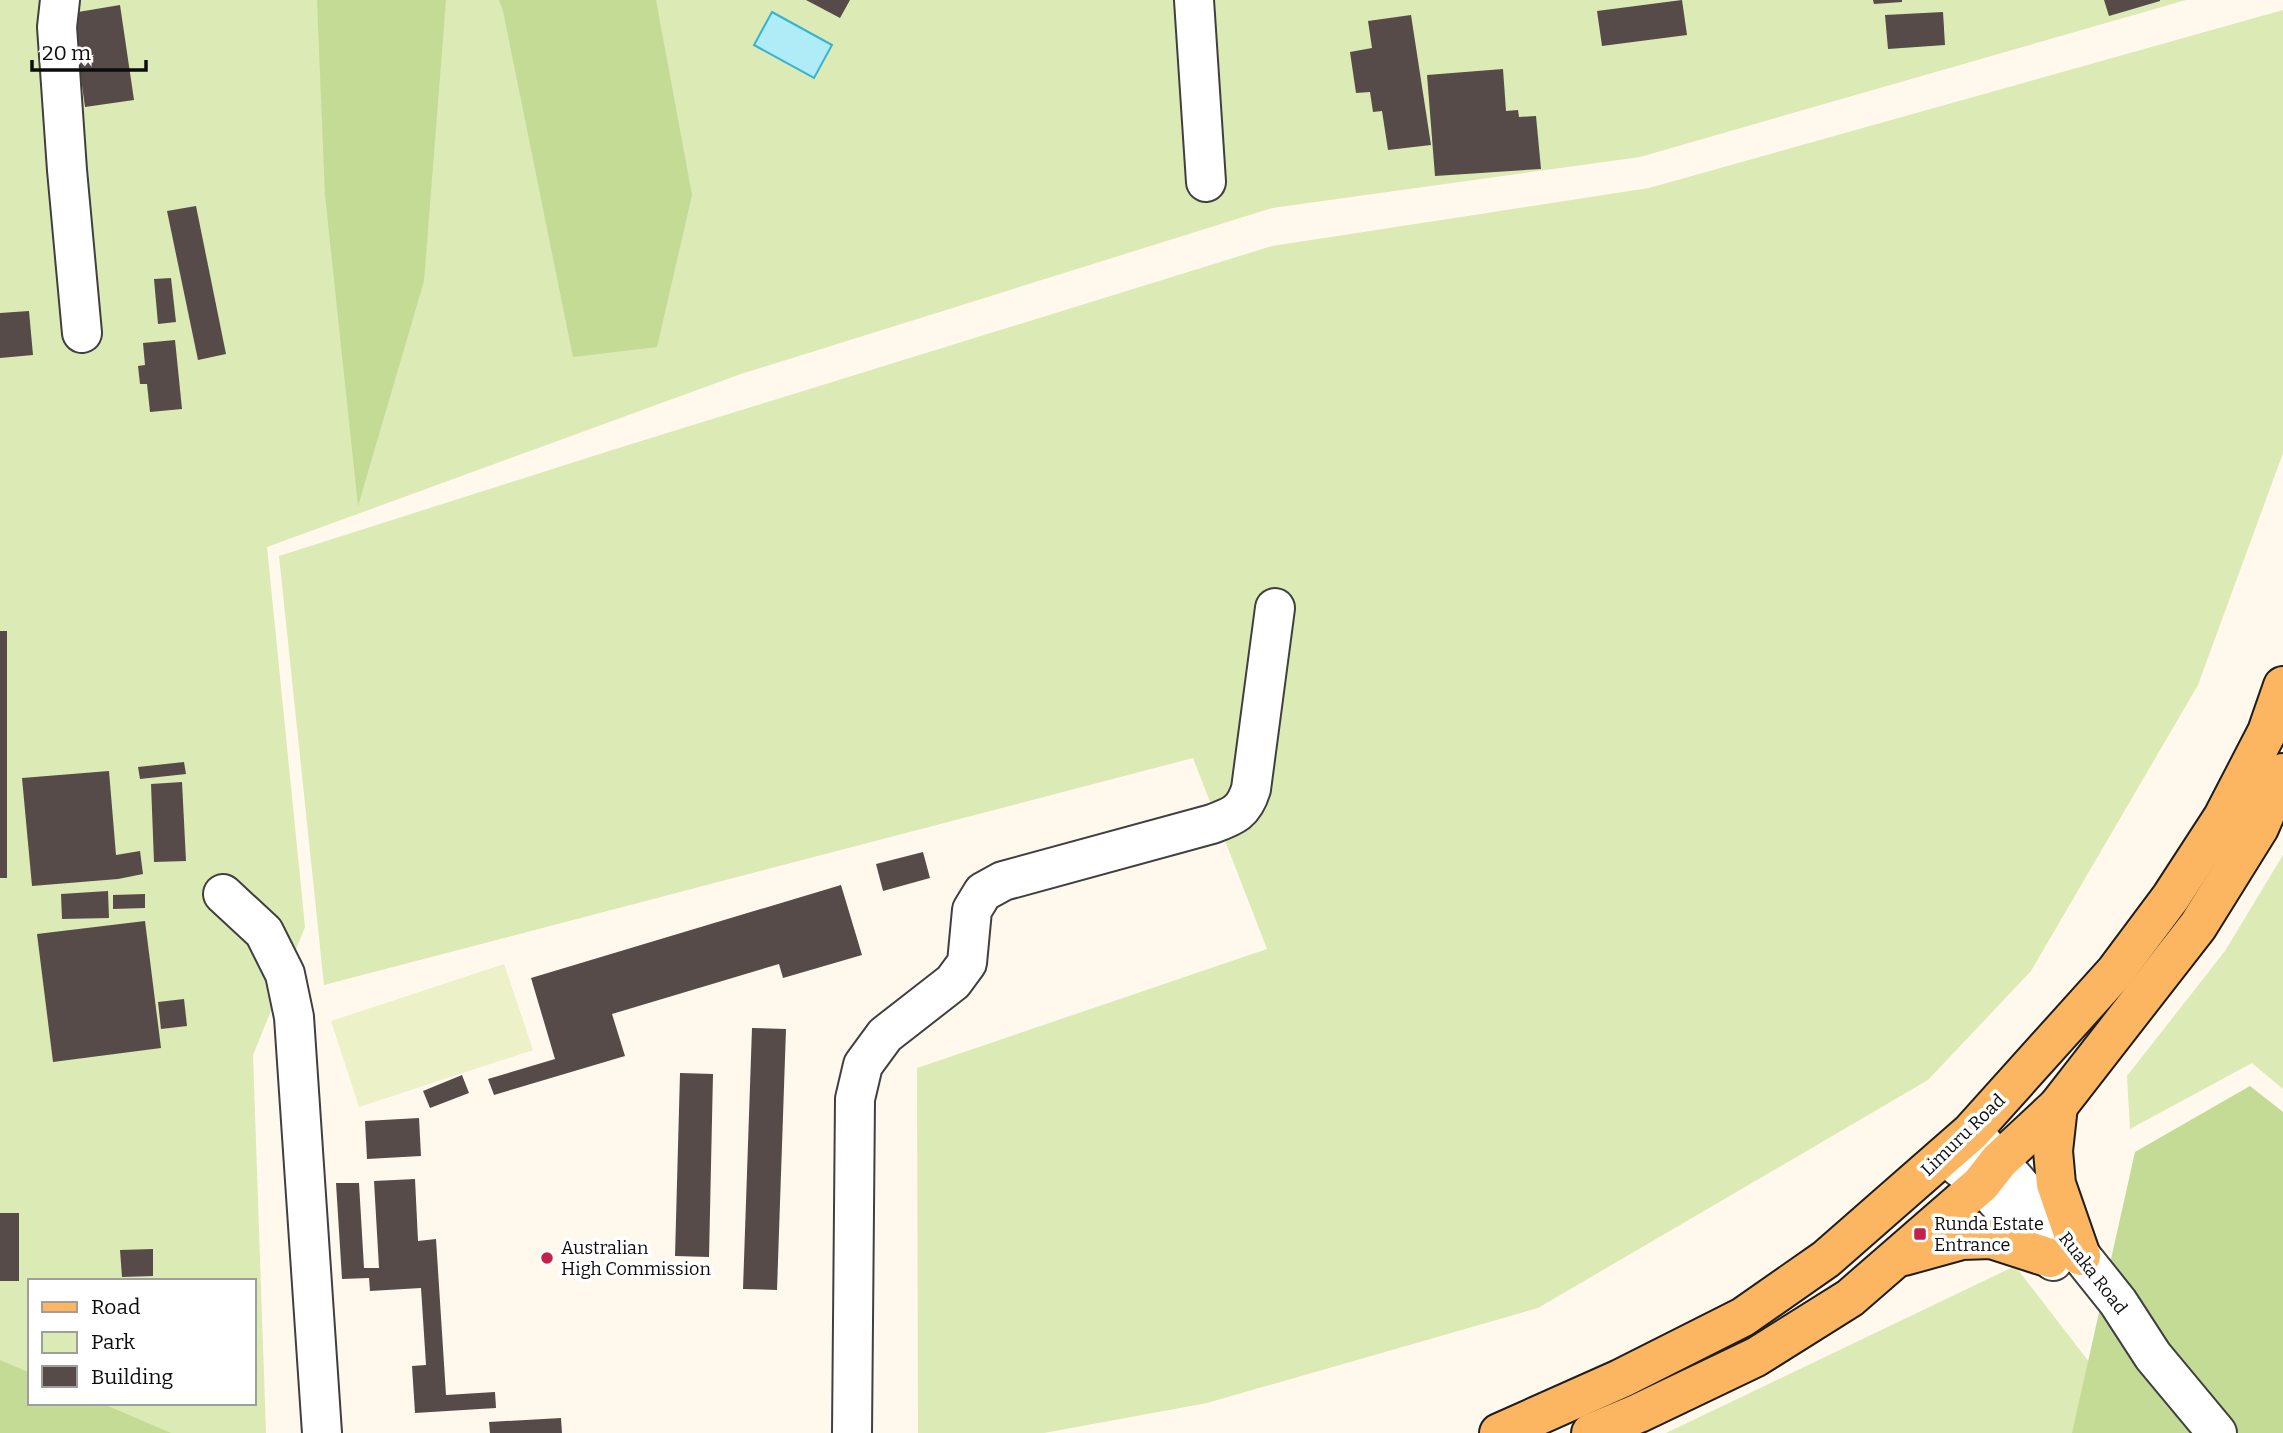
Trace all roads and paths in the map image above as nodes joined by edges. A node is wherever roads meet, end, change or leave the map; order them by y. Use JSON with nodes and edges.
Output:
{"nodes":[{"id":1,"x":60,"y":0,"type":"edge"},
{"id":2,"x":1194,"y":0,"type":"edge"},
{"id":3,"x":1206,"y":183,"type":"dead end"},
{"id":4,"x":82,"y":334,"type":"dead end"},
{"id":5,"x":1275,"y":608,"type":"dead end"},
{"id":6,"x":2283,"y":686,"type":"edge"},
{"id":7,"x":2283,"y":773,"type":"edge"},
{"id":8,"x":223,"y":894,"type":"dead end"},
{"id":9,"x":2058,"y":1106,"type":"junction"},
{"id":10,"x":1958,"y":1144,"type":"junction"},
{"id":11,"x":1990,"y":1172,"type":"junction"},
{"id":12,"x":2066,"y":1257,"type":"junction"},
{"id":13,"x":1894,"y":1259,"type":"junction"},
{"id":14,"x":322,"y":1433,"type":"edge"},
{"id":15,"x":852,"y":1433,"type":"edge"},
{"id":16,"x":1499,"y":1433,"type":"edge"},
{"id":17,"x":1591,"y":1433,"type":"edge"},
{"id":18,"x":2217,"y":1433,"type":"edge"}],
"edges":[{"from":1,"to":4,"type":"street"},
{"from":2,"to":3,"type":"street"},
{"from":5,"to":15,"type":"street"},
{"from":6,"to":10,"type":"main road","name":"Limuru Road"},
{"from":7,"to":9,"type":"main road"},
{"from":8,"to":14,"type":"street"},
{"from":9,"to":11,"type":"main road"},
{"from":9,"to":12,"type":"main road"},
{"from":10,"to":11,"type":"street","name":"Ruaka Road"},
{"from":10,"to":16,"type":"main road","name":"Limuru Road"},
{"from":11,"to":12,"type":"street","name":"Ruaka Road"},
{"from":11,"to":13,"type":"main road"},
{"from":12,"to":13,"type":"main road"},
{"from":12,"to":18,"type":"street","name":"Ruaka Road"},
{"from":13,"to":17,"type":"main road"}]}
